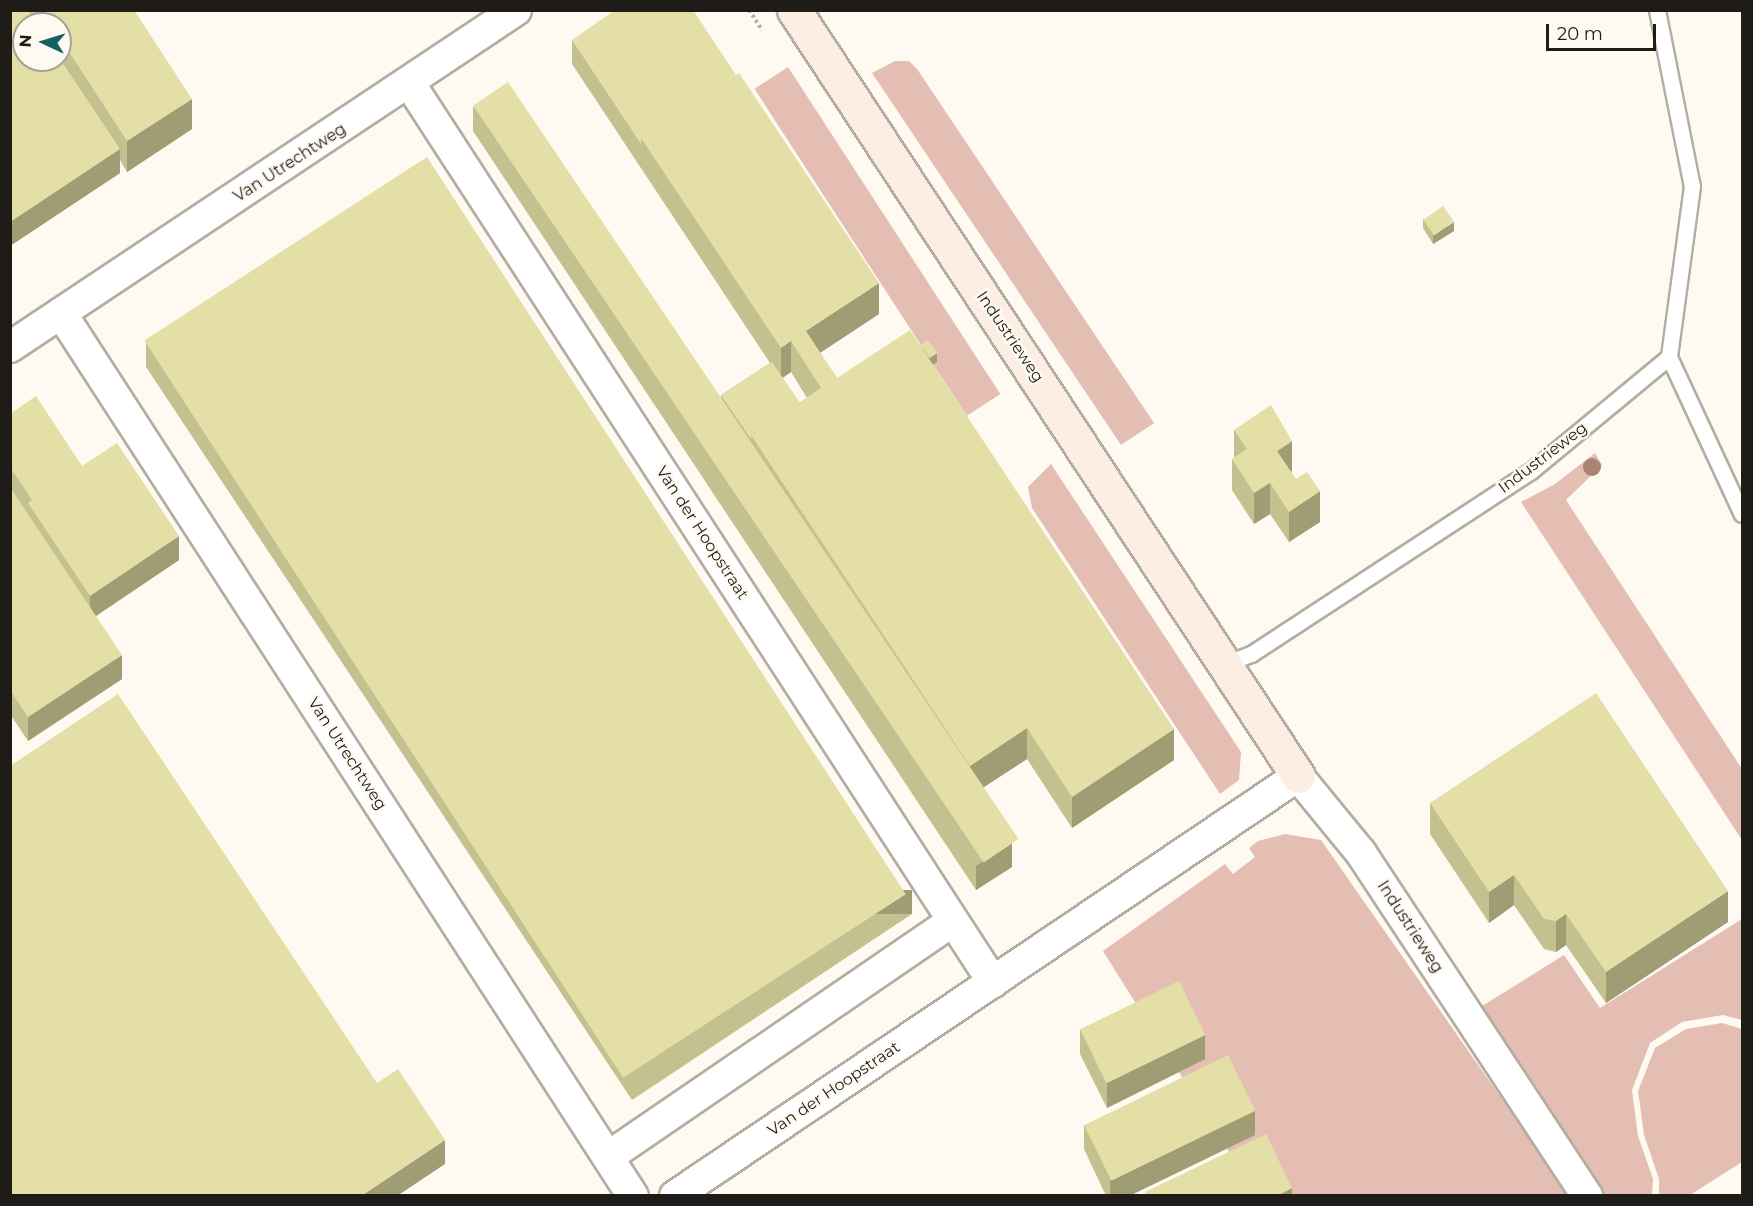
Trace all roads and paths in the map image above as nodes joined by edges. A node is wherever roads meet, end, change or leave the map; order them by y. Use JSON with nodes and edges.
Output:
{"nodes":[{"id":1,"x":516,"y":10,"type":"edge"},
{"id":2,"x":794,"y":10,"type":"edge"},
{"id":3,"x":1658,"y":10,"type":"edge"},
{"id":4,"x":410,"y":84,"type":"junction"},
{"id":5,"x":61,"y":313,"type":"junction"},
{"id":6,"x":10,"y":346,"type":"edge"},
{"id":7,"x":1669,"y":357,"type":"junction"},
{"id":8,"x":1743,"y":514,"type":"edge"},
{"id":9,"x":1227,"y":663,"type":"junction"},
{"id":10,"x":1298,"y":776,"type":"junction"},
{"id":11,"x":953,"y":921,"type":"junction"},
{"id":12,"x":993,"y":982,"type":"junction"},
{"id":13,"x":608,"y":1157,"type":"junction"},
{"id":14,"x":633,"y":1196,"type":"edge"},
{"id":15,"x":675,"y":1196,"type":"edge"},
{"id":16,"x":1587,"y":1196,"type":"edge"}],
"edges":[{"from":1,"to":4,"type":"street","name":"Van Utrechtweg"},
{"from":2,"to":9,"type":"street","name":"Industrieweg"},
{"from":3,"to":7,"type":"lane"},
{"from":4,"to":5,"type":"street","name":"Van Utrechtweg"},
{"from":4,"to":11,"type":"street","name":"Van der Hoopstraat"},
{"from":5,"to":6,"type":"street","name":"Van Utrechtweg"},
{"from":5,"to":13,"type":"street","name":"Van Utrechtweg"},
{"from":7,"to":8,"type":"lane"},
{"from":7,"to":9,"type":"lane","name":"Industrieweg"},
{"from":9,"to":10,"type":"street","name":"Industrieweg"},
{"from":10,"to":12,"type":"street","name":"Van der Hoopstraat"},
{"from":10,"to":16,"type":"street","name":"Industrieweg"},
{"from":11,"to":12,"type":"street","name":"Van der Hoopstraat"},
{"from":11,"to":13,"type":"street"},
{"from":12,"to":15,"type":"street","name":"Van der Hoopstraat"},
{"from":13,"to":14,"type":"street","name":"Van Utrechtweg"}]}
